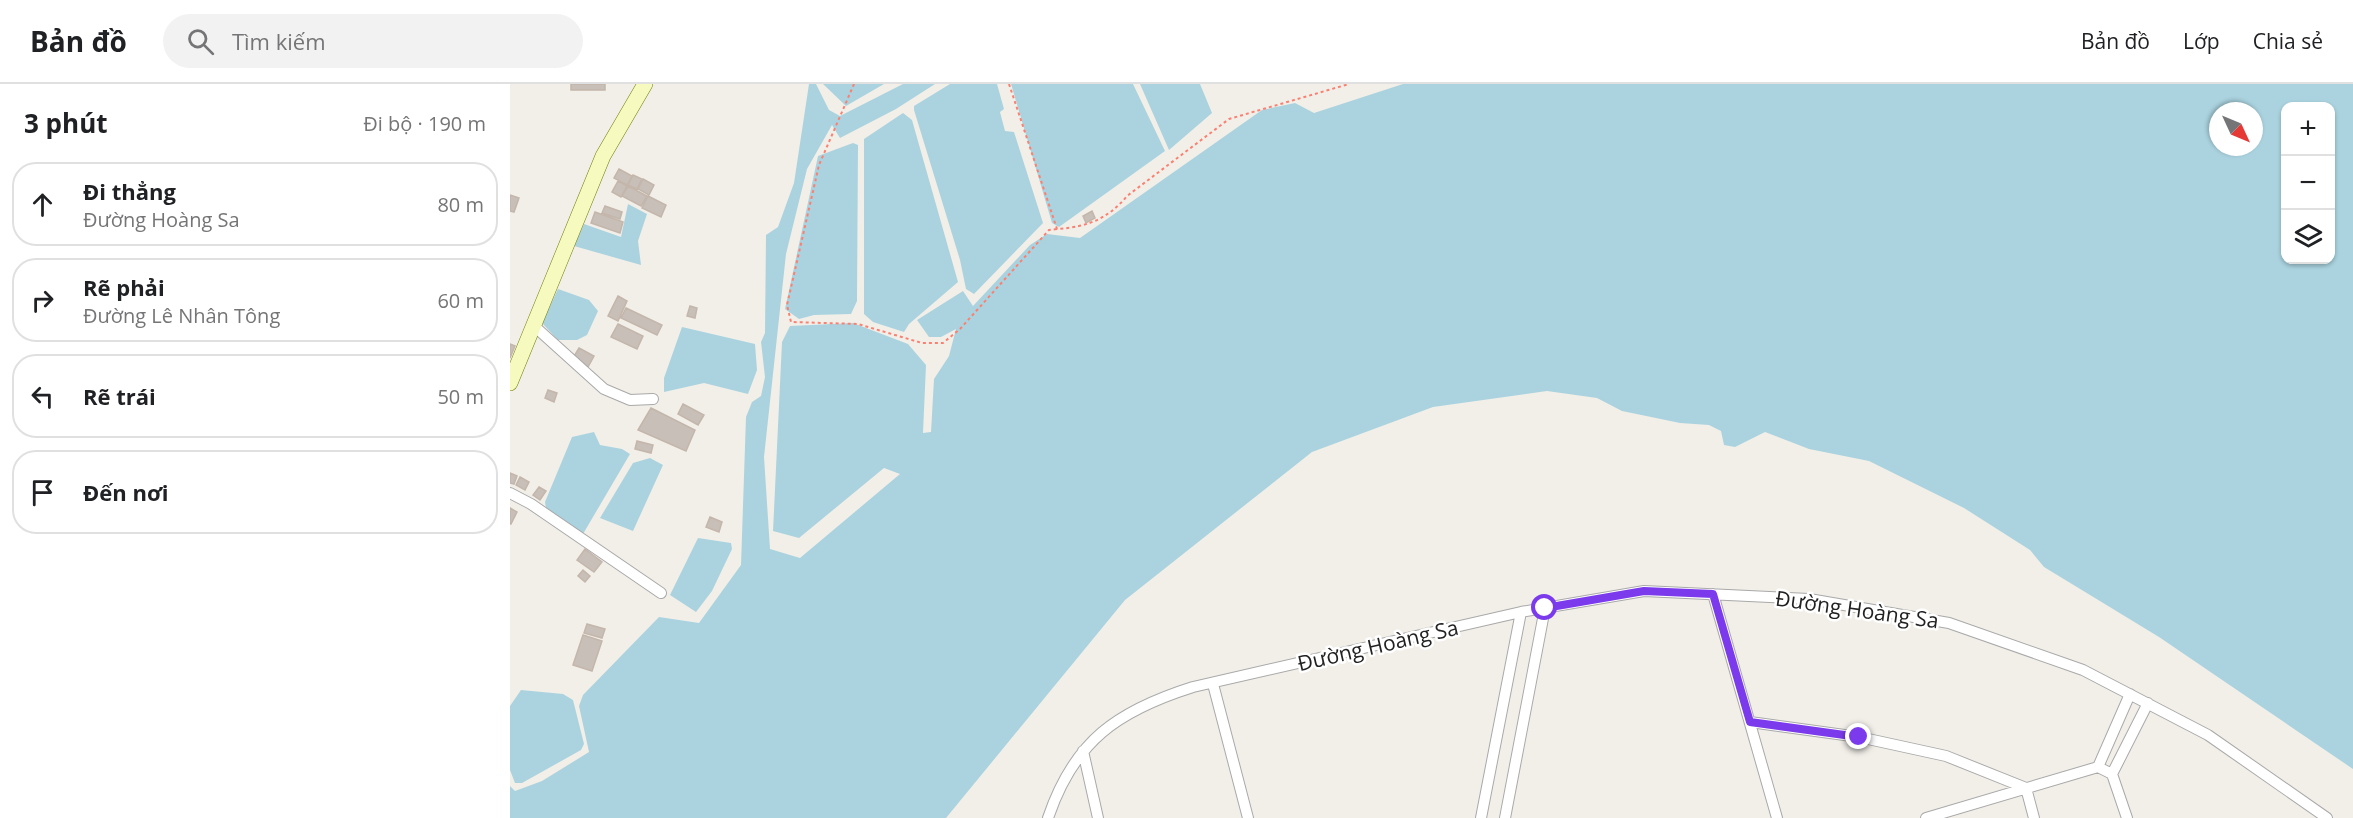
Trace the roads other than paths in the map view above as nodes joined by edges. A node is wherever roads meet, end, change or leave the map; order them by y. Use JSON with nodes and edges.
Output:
{"nodes":[{"id":1,"x":645,"y":84,"type":"edge"},
{"id":2,"x":533,"y":325,"type":"junction"},
{"id":3,"x":510,"y":383,"type":"edge"},
{"id":4,"x":653,"y":399,"type":"dead end"},
{"id":5,"x":510,"y":493,"type":"edge"},
{"id":6,"x":661,"y":593,"type":"dead end"},
{"id":7,"x":1713,"y":594,"type":"junction"},
{"id":8,"x":1545,"y":608,"type":"junction"},
{"id":9,"x":1521,"y":612,"type":"junction"},
{"id":10,"x":1213,"y":684,"type":"junction"},
{"id":11,"x":2130,"y":694,"type":"junction"},
{"id":12,"x":2148,"y":703,"type":"junction"},
{"id":13,"x":1750,"y":722,"type":"junction"},
{"id":14,"x":1083,"y":751,"type":"junction"},
{"id":15,"x":2098,"y":767,"type":"junction"},
{"id":16,"x":2112,"y":774,"type":"junction"},
{"id":17,"x":2026,"y":788,"type":"junction"},
{"id":18,"x":1048,"y":818,"type":"edge"},
{"id":19,"x":1098,"y":818,"type":"edge"},
{"id":20,"x":1248,"y":818,"type":"edge"},
{"id":21,"x":1481,"y":818,"type":"edge"},
{"id":22,"x":1504,"y":818,"type":"edge"},
{"id":23,"x":1777,"y":818,"type":"edge"},
{"id":24,"x":1926,"y":818,"type":"edge"},
{"id":25,"x":2034,"y":818,"type":"edge"},
{"id":26,"x":2127,"y":818,"type":"edge"},
{"id":27,"x":2327,"y":818,"type":"edge"}],
"edges":[{"from":1,"to":2,"type":"street"},
{"from":2,"to":3,"type":"street"},
{"from":2,"to":4,"type":"street"},
{"from":5,"to":6,"type":"street"},
{"from":7,"to":8,"type":"street","name":"Đường Hoàng Sa"},
{"from":7,"to":11,"type":"street","name":"Đường Hoàng Sa"},
{"from":7,"to":13,"type":"street"},
{"from":8,"to":9,"type":"street","name":"Đường Hoàng Sa"},
{"from":8,"to":22,"type":"street"},
{"from":9,"to":10,"type":"street","name":"Đường Hoàng Sa"},
{"from":9,"to":21,"type":"street"},
{"from":10,"to":14,"type":"street","name":"Đường Hoàng Sa"},
{"from":10,"to":20,"type":"street"},
{"from":11,"to":12,"type":"street","name":"Đường Hoàng Sa"},
{"from":11,"to":15,"type":"street"},
{"from":12,"to":16,"type":"street"},
{"from":12,"to":27,"type":"street","name":"Đường Hoàng Sa"},
{"from":13,"to":17,"type":"street"},
{"from":13,"to":23,"type":"street"},
{"from":14,"to":18,"type":"street","name":"Đường Hoàng Sa"},
{"from":14,"to":19,"type":"street"},
{"from":15,"to":16,"type":"street"},
{"from":15,"to":17,"type":"street"},
{"from":16,"to":26,"type":"street"},
{"from":17,"to":24,"type":"street"},
{"from":17,"to":25,"type":"street"}]}
